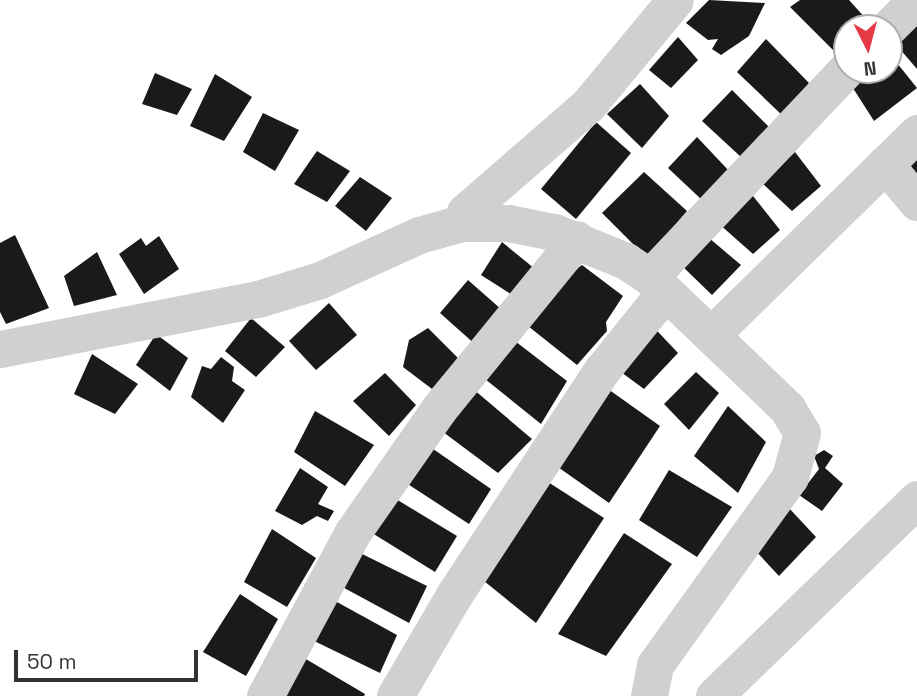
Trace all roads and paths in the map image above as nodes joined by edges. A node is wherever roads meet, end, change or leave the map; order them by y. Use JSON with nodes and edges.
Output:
{"nodes":[{"id":1,"x":675,"y":0,"type":"edge"},
{"id":2,"x":916,"y":0,"type":"edge"},
{"id":3,"x":902,"y":14,"type":"edge"},
{"id":4,"x":834,"y":84,"type":"edge"},
{"id":5,"x":917,"y":133,"type":"edge"},
{"id":6,"x":885,"y":164,"type":"junction"},
{"id":7,"x":917,"y":202,"type":"edge"},
{"id":8,"x":462,"y":223,"type":"junction"},
{"id":9,"x":577,"y":239,"type":"junction"},
{"id":10,"x":657,"y":284,"type":"junction"},
{"id":11,"x":711,"y":335,"type":"junction"},
{"id":12,"x":0,"y":349,"type":"edge"},
{"id":13,"x":917,"y":499,"type":"edge"},
{"id":14,"x":265,"y":696,"type":"edge"},
{"id":15,"x":396,"y":696,"type":"edge"},
{"id":16,"x":649,"y":696,"type":"edge"},
{"id":17,"x":714,"y":696,"type":"edge"}],
"edges":[{"from":1,"to":8,"type":"street"},
{"from":2,"to":3,"type":"street"},
{"from":4,"to":10,"type":"street"},
{"from":5,"to":6,"type":"street"},
{"from":6,"to":7,"type":"street"},
{"from":6,"to":11,"type":"street"},
{"from":8,"to":9,"type":"street"},
{"from":8,"to":12,"type":"street"},
{"from":9,"to":10,"type":"street"},
{"from":9,"to":14,"type":"street"},
{"from":10,"to":11,"type":"street"},
{"from":10,"to":15,"type":"street"},
{"from":11,"to":16,"type":"street"},
{"from":13,"to":17,"type":"street"}]}
